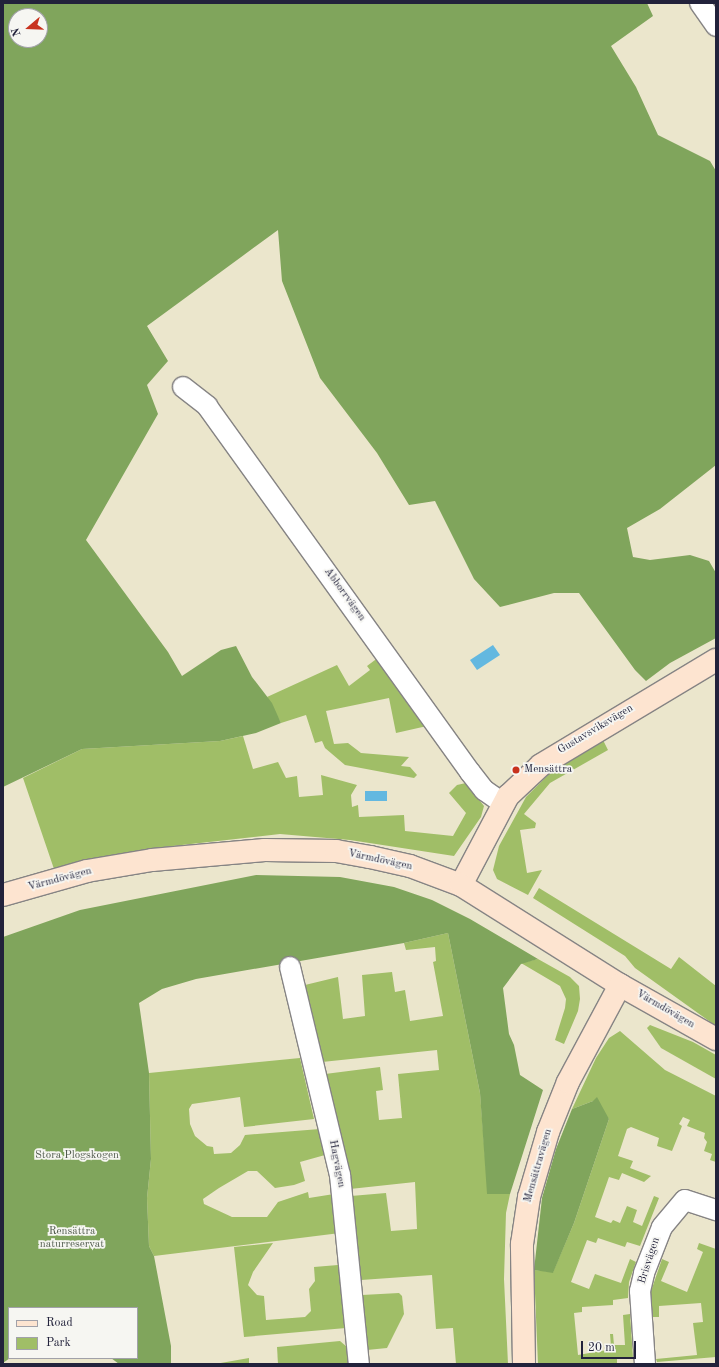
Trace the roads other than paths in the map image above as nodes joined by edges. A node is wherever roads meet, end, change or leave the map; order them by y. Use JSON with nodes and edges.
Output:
{"nodes":[{"id":1,"x":700,"y":3,"type":"edge"},
{"id":2,"x":716,"y":26,"type":"edge"},
{"id":3,"x":183,"y":387,"type":"dead end"},
{"id":4,"x":716,"y":660,"type":"edge"},
{"id":5,"x":504,"y":804,"type":"junction"},
{"id":6,"x":461,"y":886,"type":"junction"},
{"id":7,"x":3,"y":896,"type":"edge"},
{"id":8,"x":290,"y":967,"type":"dead end"},
{"id":9,"x":620,"y":984,"type":"junction"},
{"id":10,"x":716,"y":1040,"type":"edge"},
{"id":11,"x":716,"y":1210,"type":"edge"},
{"id":12,"x":359,"y":1364,"type":"edge"},
{"id":13,"x":524,"y":1364,"type":"edge"},
{"id":14,"x":645,"y":1364,"type":"edge"}],
"edges":[{"from":1,"to":2,"type":"street"},
{"from":3,"to":5,"type":"street","name":"Abborrvägen"},
{"from":4,"to":5,"type":"main road","name":"Gustavsviksvägen"},
{"from":5,"to":6,"type":"main road","name":"Gustavsviksvägen"},
{"from":6,"to":7,"type":"main road","name":"Värmdövägen"},
{"from":6,"to":9,"type":"main road","name":"Värmdövägen"},
{"from":8,"to":12,"type":"street","name":"Hagvägen"},
{"from":9,"to":10,"type":"main road","name":"Värmdövägen"},
{"from":9,"to":13,"type":"main road","name":"Mensättravägen"},
{"from":11,"to":14,"type":"street","name":"Brisvägen"}]}
